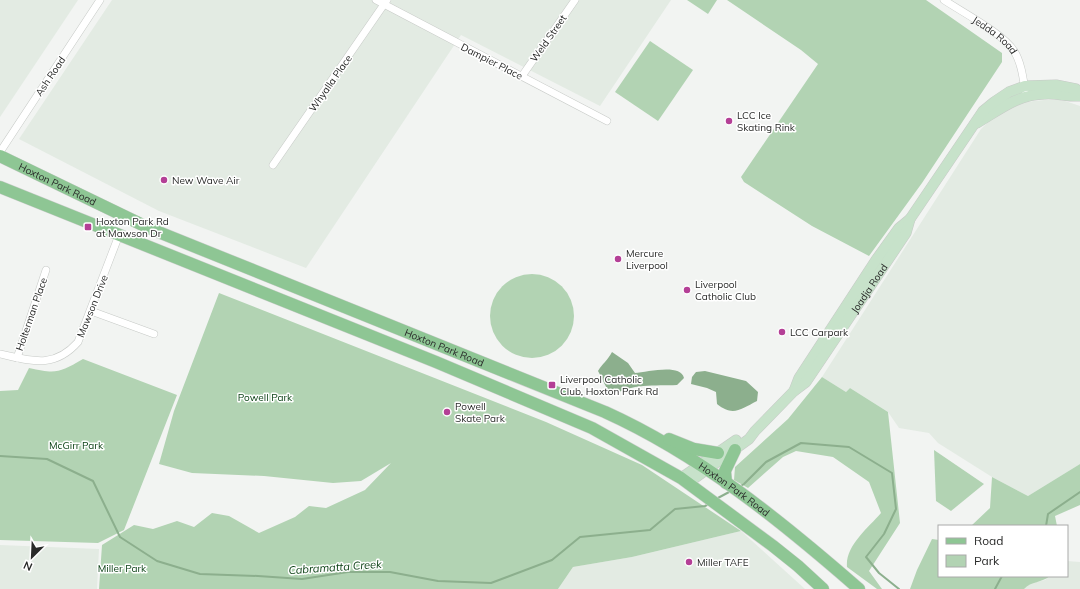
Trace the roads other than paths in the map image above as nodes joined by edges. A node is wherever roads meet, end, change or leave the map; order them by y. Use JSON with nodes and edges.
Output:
{"nodes":[{"id":1,"x":100,"y":0,"type":"edge"},
{"id":2,"x":376,"y":0,"type":"edge"},
{"id":3,"x":575,"y":0,"type":"edge"},
{"id":4,"x":944,"y":0,"type":"edge"},
{"id":5,"x":385,"y":2,"type":"edge"},
{"id":6,"x":522,"y":76,"type":"junction"},
{"id":7,"x":1025,"y":91,"type":"junction"},
{"id":8,"x":1080,"y":93,"type":"edge"},
{"id":9,"x":1080,"y":96,"type":"edge"},
{"id":10,"x":607,"y":121,"type":"dead end"},
{"id":11,"x":0,"y":152,"type":"edge"},
{"id":12,"x":0,"y":156,"type":"edge"},
{"id":13,"x":273,"y":165,"type":"dead end"},
{"id":14,"x":0,"y":187,"type":"edge"},
{"id":15,"x":119,"y":235,"type":"junction"},
{"id":16,"x":46,"y":270,"type":"dead end"},
{"id":17,"x":91,"y":311,"type":"junction"},
{"id":18,"x":154,"y":334,"type":"dead end"},
{"id":19,"x":0,"y":354,"type":"edge"},
{"id":20,"x":17,"y":358,"type":"junction"},
{"id":21,"x":618,"y":418,"type":"junction"},
{"id":22,"x":755,"y":431,"type":"junction"},
{"id":23,"x":735,"y":450,"type":"junction"},
{"id":24,"x":718,"y":453,"type":"junction"},
{"id":25,"x":703,"y":467,"type":"junction"},
{"id":26,"x":684,"y":481,"type":"junction"},
{"id":27,"x":725,"y":481,"type":"junction"},
{"id":28,"x":823,"y":589,"type":"edge"},
{"id":29,"x":859,"y":589,"type":"edge"}],
"edges":[{"from":1,"to":11,"type":"street","name":"Ash Road"},
{"from":2,"to":5,"type":"street","name":"Dampier Place"},
{"from":3,"to":6,"type":"street","name":"Weld Street"},
{"from":4,"to":7,"type":"street","name":"Jedda Road"},
{"from":5,"to":6,"type":"street","name":"Dampier Place"},
{"from":5,"to":13,"type":"street","name":"Whyalla Place"},
{"from":6,"to":10,"type":"street","name":"Dampier Place"},
{"from":7,"to":8,"type":"main road"},
{"from":7,"to":9,"type":"main road"},
{"from":7,"to":22,"type":"main road","name":"Joadja Road"},
{"from":12,"to":21,"type":"main road","name":"Hoxton Park Road"},
{"from":14,"to":15,"type":"main road","name":"Hoxton Park Road"},
{"from":15,"to":17,"type":"street","name":"Mawson Drive"},
{"from":15,"to":26,"type":"main road","name":"Hoxton Park Road"},
{"from":16,"to":20,"type":"street","name":"Holterman Place"},
{"from":17,"to":18,"type":"street"},
{"from":17,"to":20,"type":"street","name":"Mawson Drive"},
{"from":19,"to":20,"type":"street","name":"Mawson Drive"},
{"from":21,"to":24,"type":"main road"},
{"from":21,"to":25,"type":"main road","name":"Hoxton Park Road"},
{"from":22,"to":23,"type":"main road","name":"Joadja Road"},
{"from":22,"to":24,"type":"main road","name":"Joadja Road"},
{"from":23,"to":25,"type":"main road","name":"Joadja Road"},
{"from":23,"to":27,"type":"main road"},
{"from":24,"to":25,"type":"main road","name":"Joadja Road"},
{"from":25,"to":26,"type":"main road","name":"Joadja Road"},
{"from":25,"to":27,"type":"main road","name":"Hoxton Park Road"},
{"from":26,"to":28,"type":"main road","name":"Hoxton Park Road"},
{"from":27,"to":29,"type":"main road","name":"Hoxton Park Road"}]}
